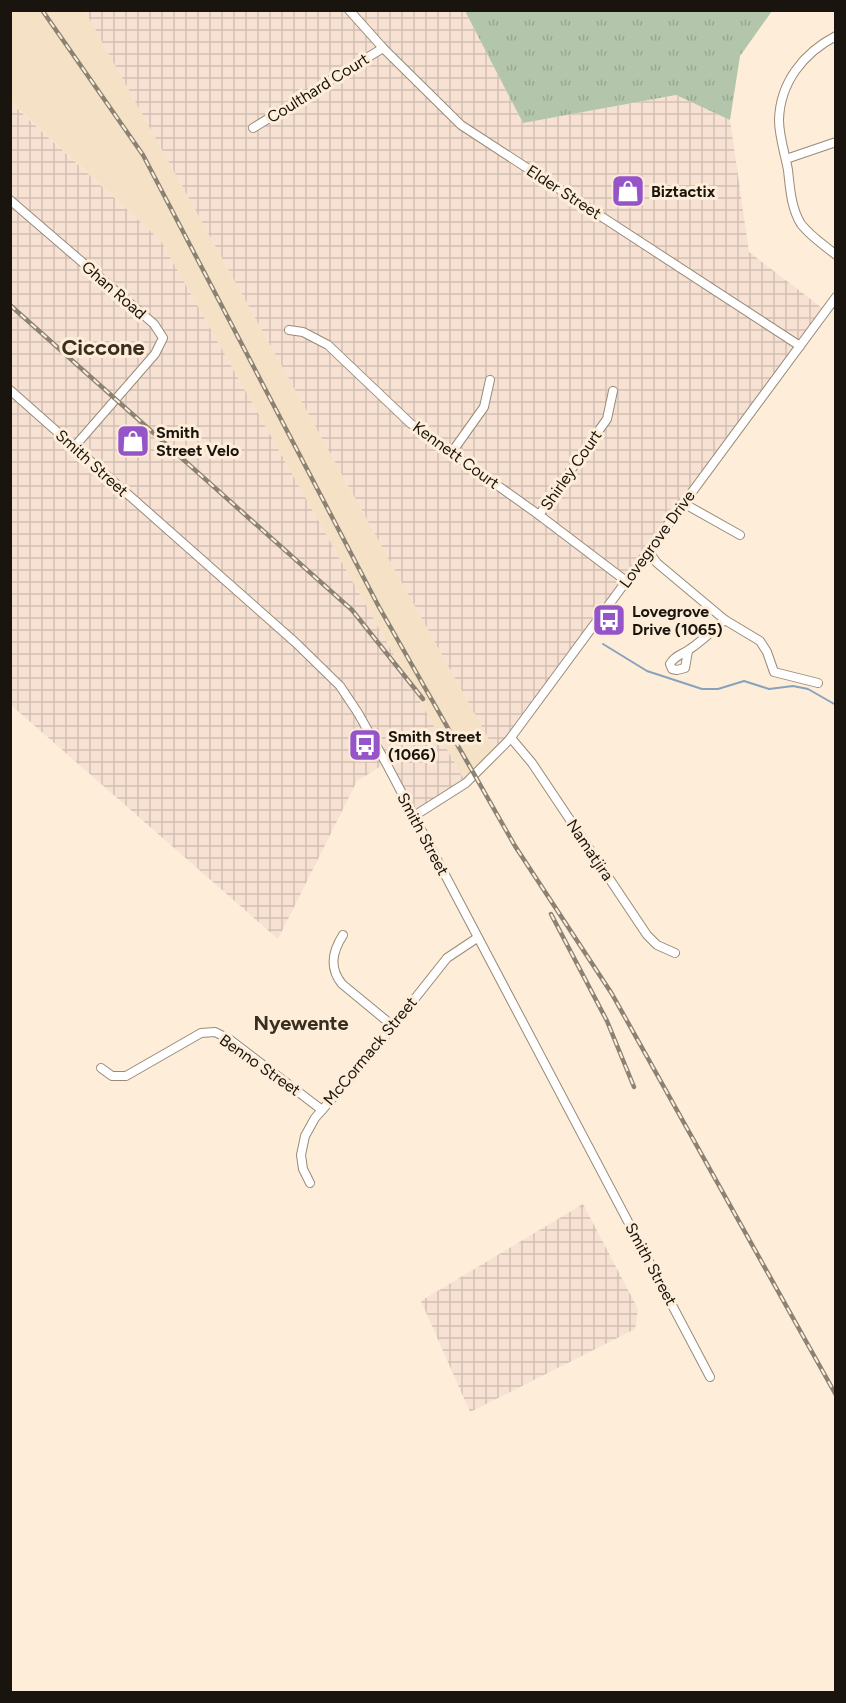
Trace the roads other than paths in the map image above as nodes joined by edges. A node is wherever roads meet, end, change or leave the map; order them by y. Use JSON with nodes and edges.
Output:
{"nodes":[{"id":1,"x":350,"y":10,"type":"edge"},
{"id":2,"x":836,"y":36,"type":"edge"},
{"id":3,"x":383,"y":48,"type":"junction"},
{"id":4,"x":252,"y":128,"type":"dead end"},
{"id":5,"x":836,"y":142,"type":"edge"},
{"id":6,"x":786,"y":159,"type":"junction"},
{"id":7,"x":10,"y":200,"type":"edge"},
{"id":8,"x":836,"y":255,"type":"edge"},
{"id":9,"x":836,"y":297,"type":"edge"},
{"id":10,"x":289,"y":330,"type":"dead end"},
{"id":11,"x":800,"y":346,"type":"junction"},
{"id":12,"x":490,"y":380,"type":"dead end"},
{"id":13,"x":10,"y":390,"type":"edge"},
{"id":14,"x":613,"y":392,"type":"dead end"},
{"id":15,"x":75,"y":446,"type":"junction"},
{"id":16,"x":452,"y":452,"type":"junction"},
{"id":17,"x":683,"y":503,"type":"junction"},
{"id":18,"x":539,"y":515,"type":"junction"},
{"id":19,"x":740,"y":535,"type":"dead end"},
{"id":20,"x":648,"y":551,"type":"junction"},
{"id":21,"x":626,"y":581,"type":"junction"},
{"id":22,"x":724,"y":620,"type":"junction"},
{"id":23,"x":688,"y":651,"type":"dead end"},
{"id":24,"x":818,"y":683,"type":"dead end"},
{"id":25,"x":511,"y":738,"type":"junction"},
{"id":26,"x":414,"y":816,"type":"junction"},
{"id":27,"x":343,"y":935,"type":"dead end"},
{"id":28,"x":477,"y":938,"type":"junction"},
{"id":29,"x":675,"y":953,"type":"dead end"},
{"id":30,"x":393,"y":1026,"type":"junction"},
{"id":31,"x":101,"y":1068,"type":"dead end"},
{"id":32,"x":322,"y":1110,"type":"junction"},
{"id":33,"x":310,"y":1183,"type":"dead end"},
{"id":34,"x":710,"y":1377,"type":"dead end"}],
"edges":[{"from":1,"to":3,"type":"street","name":"Elder Street"},
{"from":2,"to":6,"type":"street"},
{"from":3,"to":4,"type":"street","name":"Coulthard Court"},
{"from":3,"to":11,"type":"street","name":"Elder Street"},
{"from":5,"to":6,"type":"street"},
{"from":6,"to":8,"type":"street"},
{"from":7,"to":15,"type":"street","name":"Ghan Road"},
{"from":9,"to":11,"type":"street","name":"Lovegrove Drive"},
{"from":10,"to":16,"type":"street","name":"Kennett Court"},
{"from":11,"to":17,"type":"street","name":"Lovegrove Drive"},
{"from":12,"to":16,"type":"street"},
{"from":13,"to":15,"type":"street","name":"Smith Street"},
{"from":14,"to":18,"type":"street","name":"Shirley Court"},
{"from":15,"to":26,"type":"street","name":"Smith Street"},
{"from":16,"to":18,"type":"street","name":"Kennett Court"},
{"from":17,"to":19,"type":"street"},
{"from":17,"to":20,"type":"street","name":"Lovegrove Drive"},
{"from":18,"to":21,"type":"street","name":"Kennett Court"},
{"from":20,"to":21,"type":"street","name":"Lovegrove Drive"},
{"from":20,"to":22,"type":"street"},
{"from":21,"to":25,"type":"street","name":"Lovegrove Drive"},
{"from":22,"to":23,"type":"street"},
{"from":22,"to":24,"type":"street"},
{"from":25,"to":26,"type":"street","name":"Lovegrove Drive"},
{"from":25,"to":29,"type":"street","name":"Namatjira"},
{"from":26,"to":28,"type":"street","name":"Smith Street"},
{"from":27,"to":30,"type":"street"},
{"from":28,"to":30,"type":"street","name":"McCormack Street"},
{"from":28,"to":34,"type":"street","name":"Smith Street"},
{"from":30,"to":32,"type":"street","name":"McCormack Street"},
{"from":31,"to":32,"type":"street","name":"Benno Street"},
{"from":32,"to":33,"type":"street","name":"McCormack Street"}]}
